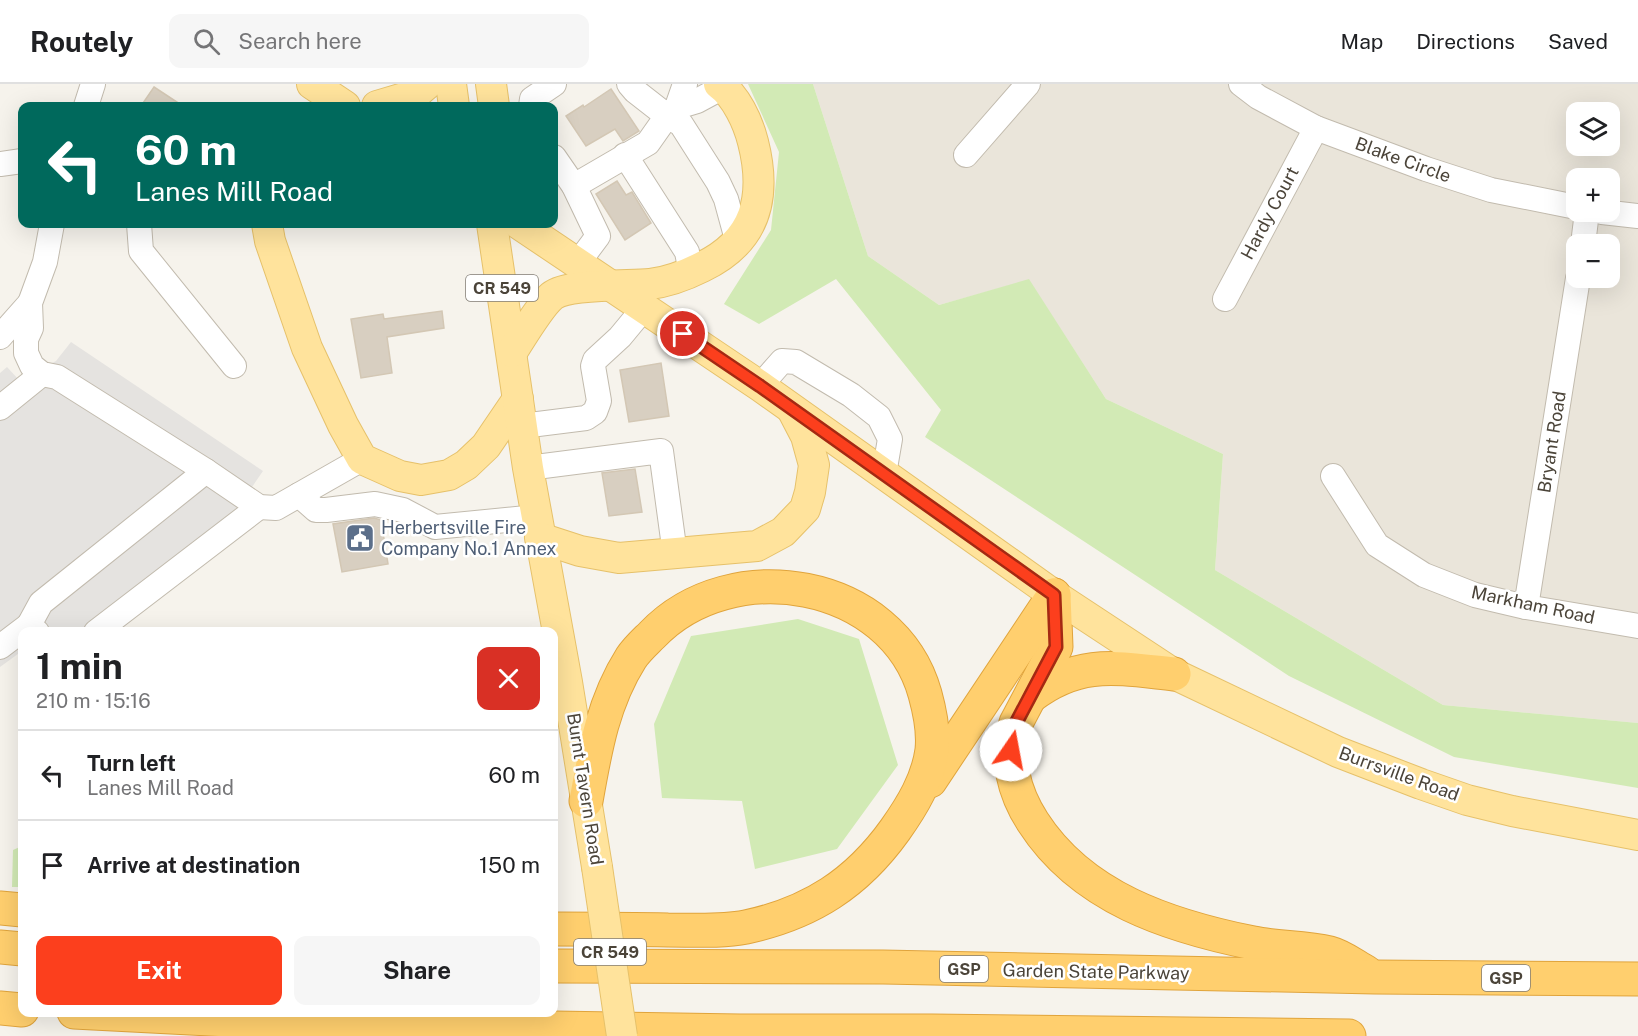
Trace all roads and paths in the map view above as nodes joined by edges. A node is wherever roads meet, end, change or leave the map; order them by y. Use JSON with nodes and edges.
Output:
{"nodes":[{"id":1,"x":93,"y":84,"type":"edge"},
{"id":2,"x":312,"y":84,"type":"edge"},
{"id":3,"x":427,"y":84,"type":"edge"},
{"id":4,"x":450,"y":84,"type":"edge"},
{"id":5,"x":491,"y":84,"type":"edge"},
{"id":6,"x":554,"y":84,"type":"edge"},
{"id":7,"x":629,"y":84,"type":"edge"},
{"id":8,"x":685,"y":84,"type":"edge"},
{"id":9,"x":1028,"y":84,"type":"edge"},
{"id":10,"x":1240,"y":84,"type":"edge"},
{"id":11,"x":721,"y":85,"type":"edge"},
{"id":12,"x":87,"y":102,"type":"edge"},
{"id":13,"x":339,"y":102,"type":"edge"},
{"id":14,"x":390,"y":102,"type":"edge"},
{"id":15,"x":453,"y":102,"type":"edge"},
{"id":16,"x":493,"y":102,"type":"edge"},
{"id":17,"x":532,"y":102,"type":"edge"},
{"id":18,"x":672,"y":112,"type":"junction"},
{"id":19,"x":1316,"y":128,"type":"junction"},
{"id":20,"x":625,"y":155,"type":"junction"},
{"id":21,"x":966,"y":155,"type":"dead end"},
{"id":22,"x":18,"y":162,"type":"edge"},
{"id":23,"x":558,"y":163,"type":"edge"},
{"id":24,"x":0,"y":164,"type":"edge"},
{"id":25,"x":574,"y":186,"type":"junction"},
{"id":26,"x":1566,"y":205,"type":"edge"},
{"id":27,"x":1620,"y":214,"type":"edge"},
{"id":28,"x":1638,"y":216,"type":"edge"},
{"id":29,"x":51,"y":228,"type":"edge"},
{"id":30,"x":140,"y":228,"type":"edge"},
{"id":31,"x":268,"y":228,"type":"edge"},
{"id":32,"x":493,"y":228,"type":"edge"},
{"id":33,"x":525,"y":228,"type":"edge"},
{"id":34,"x":738,"y":243,"type":"junction"},
{"id":35,"x":578,"y":263,"type":"junction"},
{"id":36,"x":691,"y":273,"type":"junction"},
{"id":37,"x":612,"y":286,"type":"junction"},
{"id":38,"x":1576,"y":288,"type":"edge"},
{"id":39,"x":1225,"y":298,"type":"dead end"},
{"id":40,"x":30,"y":303,"type":"junction"},
{"id":41,"x":644,"y":308,"type":"junction"},
{"id":42,"x":0,"y":337,"type":"edge"},
{"id":43,"x":512,"y":352,"type":"junction"},
{"id":44,"x":234,"y":366,"type":"dead end"},
{"id":45,"x":42,"y":374,"type":"junction"},
{"id":46,"x":760,"y":386,"type":"junction"},
{"id":47,"x":0,"y":408,"type":"edge"},
{"id":48,"x":794,"y":411,"type":"junction"},
{"id":49,"x":520,"y":412,"type":"junction"},
{"id":50,"x":362,"y":459,"type":"junction"},
{"id":51,"x":528,"y":468,"type":"junction"},
{"id":52,"x":206,"y":471,"type":"junction"},
{"id":53,"x":884,"y":474,"type":"junction"},
{"id":54,"x":1333,"y":476,"type":"dead end"},
{"id":55,"x":299,"y":495,"type":"junction"},
{"id":56,"x":259,"y":507,"type":"junction"},
{"id":57,"x":538,"y":527,"type":"junction"},
{"id":58,"x":675,"y":554,"type":"junction"},
{"id":59,"x":1054,"y":595,"type":"junction"},
{"id":60,"x":1526,"y":607,"type":"junction"},
{"id":61,"x":1638,"y":626,"type":"edge"},
{"id":62,"x":33,"y":627,"type":"edge"},
{"id":63,"x":103,"y":627,"type":"edge"},
{"id":64,"x":557,"y":627,"type":"edge"},
{"id":65,"x":558,"y":634,"type":"edge"},
{"id":66,"x":18,"y":637,"type":"edge"},
{"id":67,"x":0,"y":647,"type":"edge"},
{"id":68,"x":1174,"y":674,"type":"junction"},
{"id":69,"x":1031,"y":696,"type":"junction"},
{"id":70,"x":586,"y":801,"type":"junction"},
{"id":71,"x":914,"y":803,"type":"junction"},
{"id":72,"x":1638,"y":835,"type":"edge"},
{"id":73,"x":0,"y":908,"type":"edge"},
{"id":74,"x":18,"y":910,"type":"edge"},
{"id":75,"x":558,"y":929,"type":"edge"},
{"id":76,"x":0,"y":947,"type":"edge"},
{"id":77,"x":18,"y":949,"type":"edge"},
{"id":78,"x":558,"y":966,"type":"edge"},
{"id":79,"x":1374,"y":977,"type":"junction"},
{"id":80,"x":1638,"y":979,"type":"edge"},
{"id":81,"x":0,"y":1008,"type":"edge"},
{"id":82,"x":18,"y":1010,"type":"edge"},
{"id":83,"x":171,"y":1017,"type":"edge"},
{"id":84,"x":622,"y":1036,"type":"edge"},
{"id":85,"x":1349,"y":1036,"type":"edge"}],
"edges":[{"from":1,"to":12,"type":"street"},
{"from":2,"to":13,"type":"main road"},
{"from":3,"to":14,"type":"main road"},
{"from":4,"to":15,"type":"main road"},
{"from":5,"to":16,"type":"main road"},
{"from":6,"to":17,"type":"street"},
{"from":7,"to":18,"type":"street"},
{"from":8,"to":18,"type":"street"},
{"from":9,"to":21,"type":"street"},
{"from":10,"to":19,"type":"street","name":"Blake Circle"},
{"from":11,"to":18,"type":"street"},
{"from":11,"to":34,"type":"main road"},
{"from":18,"to":20,"type":"street"},
{"from":18,"to":34,"type":"street"},
{"from":19,"to":26,"type":"street","name":"Blake Circle"},
{"from":19,"to":39,"type":"street","name":"Hardy Court"},
{"from":20,"to":25,"type":"street"},
{"from":20,"to":36,"type":"street"},
{"from":22,"to":24,"type":"street"},
{"from":23,"to":25,"type":"street"},
{"from":25,"to":35,"type":"street"},
{"from":27,"to":28,"type":"street"},
{"from":29,"to":40,"type":"street"},
{"from":30,"to":44,"type":"street"},
{"from":31,"to":50,"type":"main road"},
{"from":32,"to":43,"type":"main road","name":"Burnt Tavern Road","number":"CR 549"},
{"from":33,"to":35,"type":"main road","name":"Burrsville Road"},
{"from":34,"to":36,"type":"main road"},
{"from":35,"to":37,"type":"main road","name":"Burrsville Road"},
{"from":36,"to":37,"type":"main road"},
{"from":37,"to":41,"type":"main road","name":"Burrsville Road"},
{"from":37,"to":43,"type":"main road"},
{"from":38,"to":60,"type":"street","name":"Bryant Road"},
{"from":40,"to":42,"type":"street"},
{"from":40,"to":45,"type":"street"},
{"from":41,"to":46,"type":"main road","name":"Burrsville Road"},
{"from":41,"to":49,"type":"street"},
{"from":43,"to":49,"type":"main road","name":"Burnt Tavern Road","number":"CR 549"},
{"from":45,"to":47,"type":"street"},
{"from":45,"to":52,"type":"street"},
{"from":46,"to":48,"type":"main road","name":"Burrsville Road"},
{"from":46,"to":53,"type":"street"},
{"from":48,"to":53,"type":"main road","name":"Burrsville Road"},
{"from":48,"to":58,"type":"main road"},
{"from":49,"to":50,"type":"main road"},
{"from":49,"to":51,"type":"main road","name":"Burnt Tavern Road","number":"CR 549"},
{"from":50,"to":55,"type":"street"},
{"from":51,"to":57,"type":"main road","name":"Burnt Tavern Road","number":"CR 549"},
{"from":51,"to":58,"type":"street"},
{"from":52,"to":56,"type":"street"},
{"from":52,"to":62,"type":"street"},
{"from":53,"to":59,"type":"main road","name":"Burrsville Road"},
{"from":54,"to":60,"type":"street","name":"Markham Road"},
{"from":55,"to":56,"type":"street"},
{"from":55,"to":57,"type":"street"},
{"from":56,"to":63,"type":"street"},
{"from":57,"to":58,"type":"main road"},
{"from":57,"to":64,"type":"main road","name":"Burnt Tavern Road","number":"CR 549"},
{"from":59,"to":68,"type":"main road","name":"Burrsville Road"},
{"from":59,"to":69,"type":"highway"},
{"from":59,"to":71,"type":"highway"},
{"from":60,"to":61,"type":"street","name":"Markham Road"},
{"from":65,"to":70,"type":"main road","name":"Burnt Tavern Road","number":"CR 549"},
{"from":66,"to":67,"type":"street"},
{"from":68,"to":69,"type":"highway"},
{"from":68,"to":72,"type":"main road","name":"Burrsville Road"},
{"from":69,"to":79,"type":"highway"},
{"from":70,"to":71,"type":"highway"},
{"from":70,"to":84,"type":"main road","name":"Burnt Tavern Road","number":"CR 549","bridge":true},
{"from":71,"to":75,"type":"highway"},
{"from":73,"to":74,"type":"highway"},
{"from":76,"to":77,"type":"highway"},
{"from":78,"to":79,"type":"highway","name":"Garden State Parkway","number":"GSP"},
{"from":79,"to":80,"type":"highway","name":"Garden State Parkway","number":"GSP"},
{"from":81,"to":82,"type":"highway"},
{"from":83,"to":85,"type":"highway"}]}
